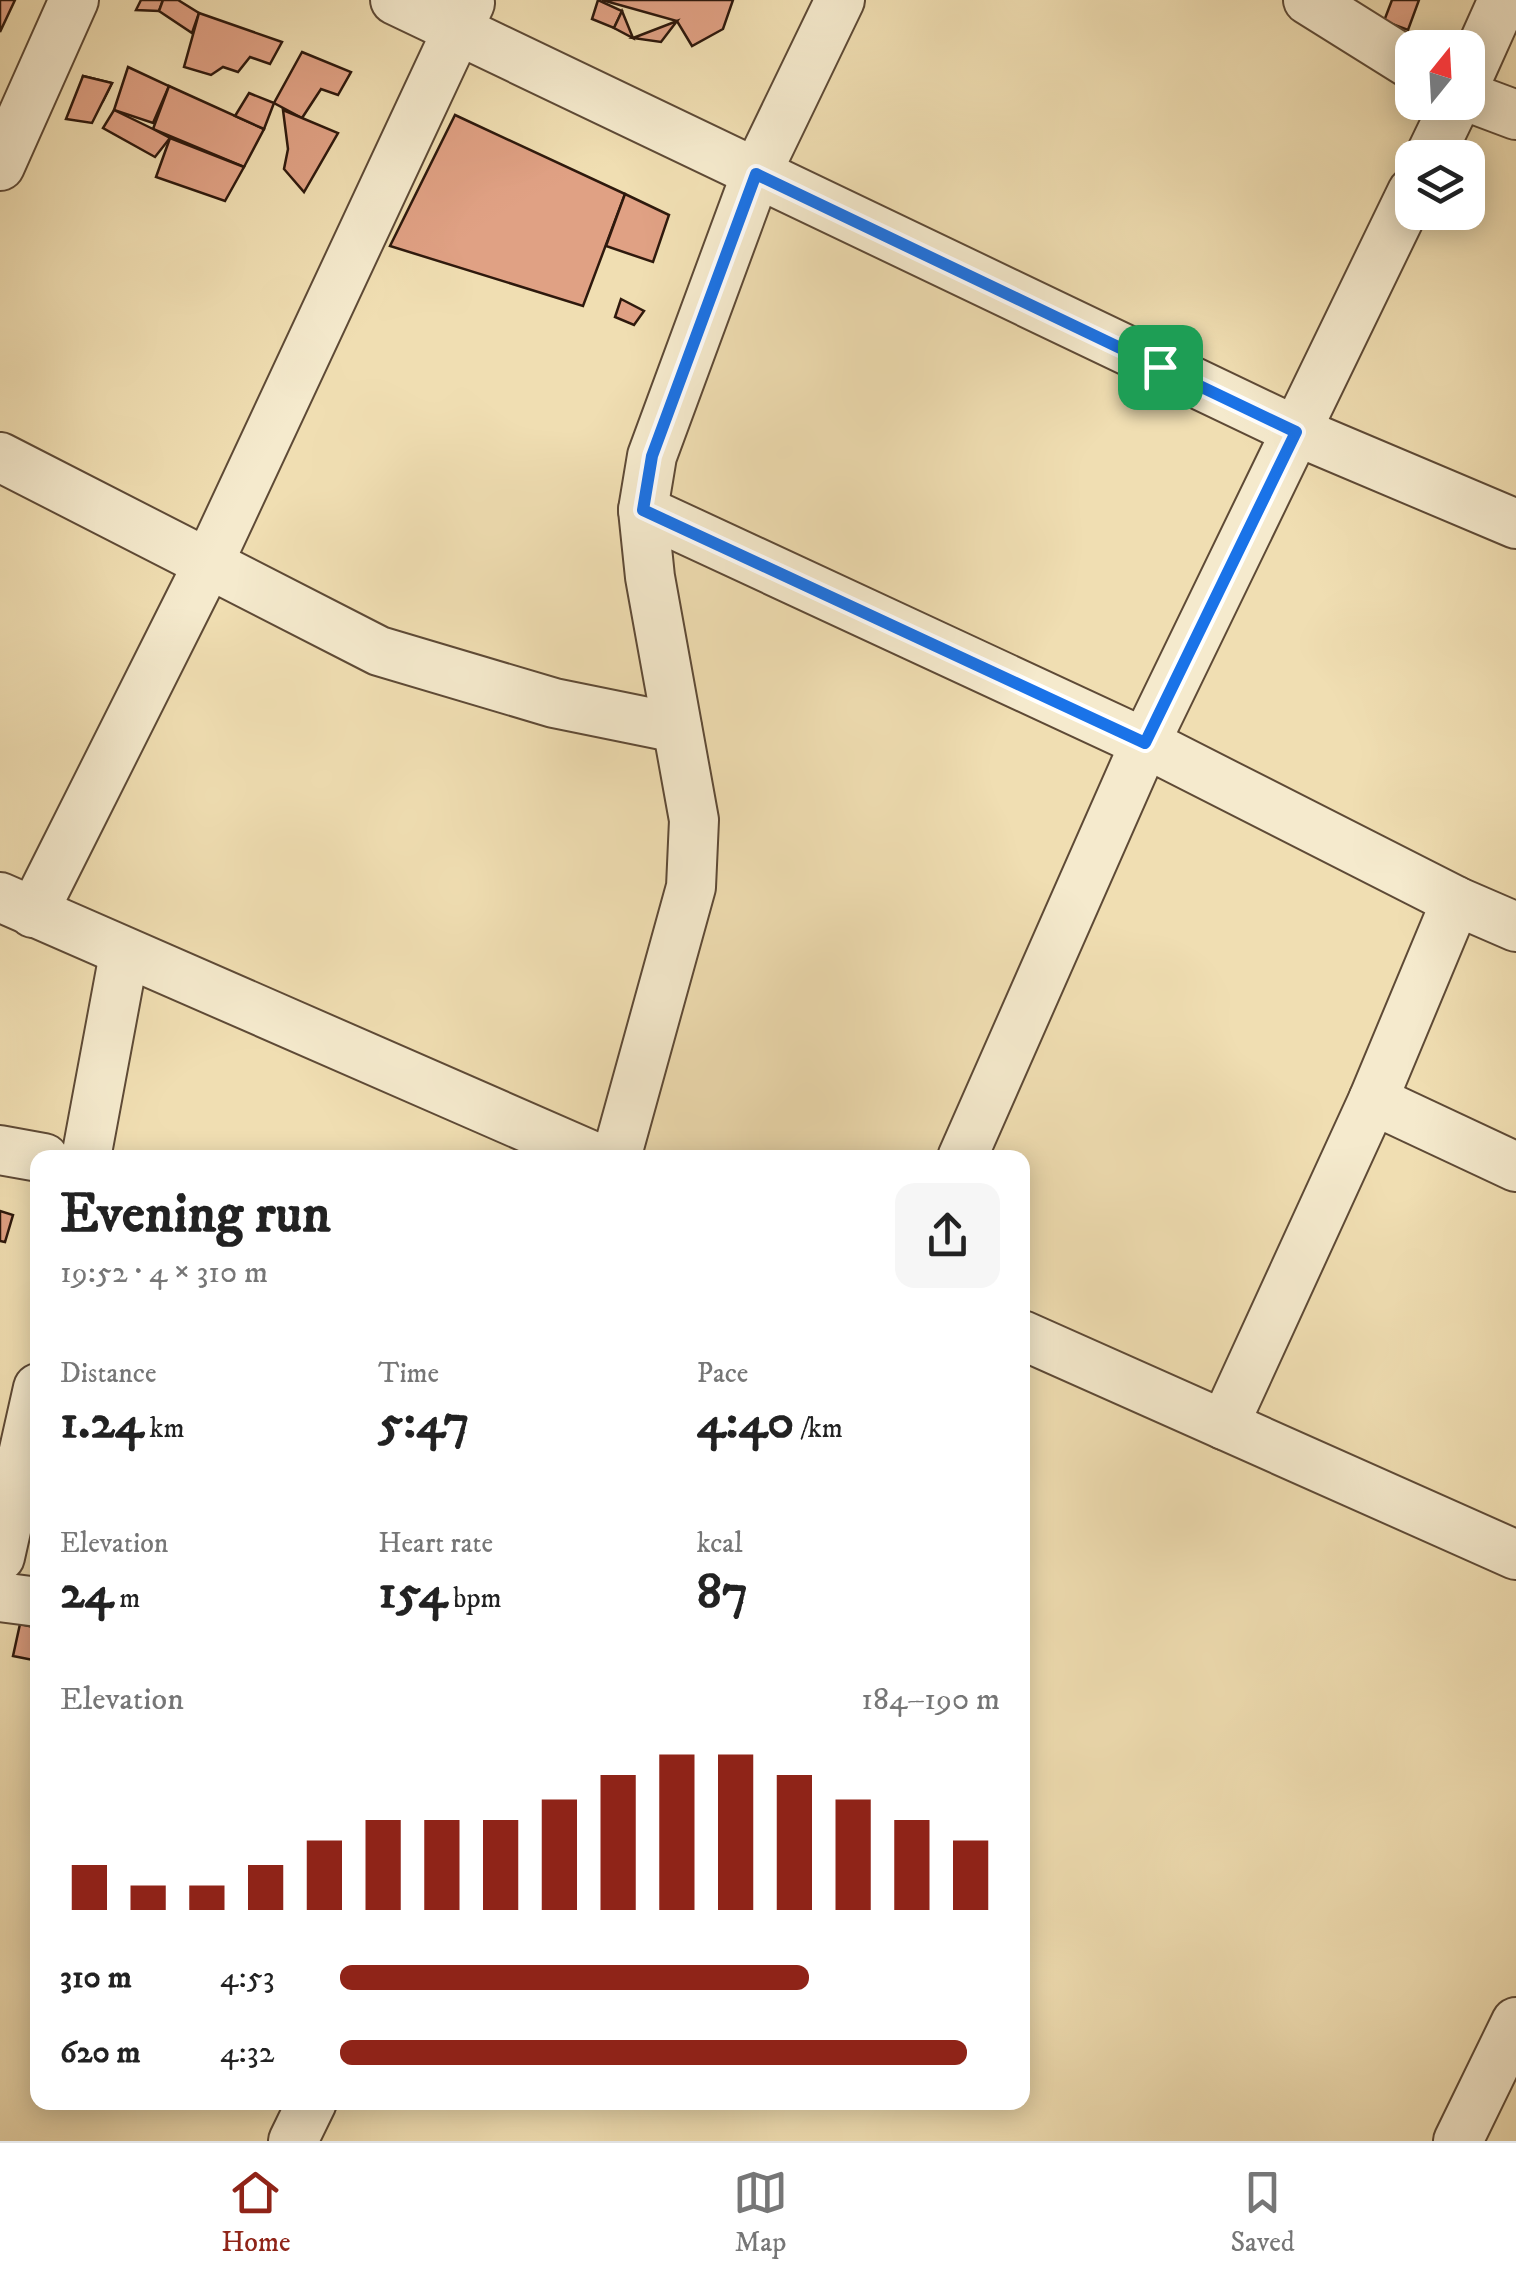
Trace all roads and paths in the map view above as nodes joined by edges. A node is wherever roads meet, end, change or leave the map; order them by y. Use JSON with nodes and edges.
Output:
{"nodes":[{"id":1,"x":74,"y":0,"type":"edge"},
{"id":2,"x":395,"y":0,"type":"edge"},
{"id":3,"x":840,"y":0,"type":"edge"},
{"id":4,"x":1308,"y":0,"type":"edge"},
{"id":5,"x":1503,"y":0,"type":"edge"},
{"id":6,"x":464,"y":15,"type":"edge"},
{"id":7,"x":1485,"y":40,"type":"edge"},
{"id":8,"x":1395,"y":54,"type":"edge"},
{"id":9,"x":1485,"y":104,"type":"edge"},
{"id":10,"x":1516,"y":116,"type":"edge"},
{"id":11,"x":0,"y":166,"type":"edge"},
{"id":12,"x":756,"y":174,"type":"junction"},
{"id":13,"x":1395,"y":227,"type":"edge"},
{"id":14,"x":1296,"y":432,"type":"junction"},
{"id":15,"x":0,"y":457,"type":"edge"},
{"id":16,"x":643,"y":510,"type":"junction"},
{"id":17,"x":1516,"y":524,"type":"edge"},
{"id":18,"x":208,"y":564,"type":"junction"},
{"id":19,"x":677,"y":728,"type":"junction"},
{"id":20,"x":1145,"y":743,"type":"junction"},
{"id":21,"x":1456,"y":901,"type":"junction"},
{"id":22,"x":17,"y":905,"type":"edge"},
{"id":23,"x":1516,"y":927,"type":"edge"},
{"id":24,"x":124,"y":954,"type":"junction"},
{"id":25,"x":1373,"y":1100,"type":"junction"},
{"id":26,"x":0,"y":1150,"type":"edge"},
{"id":27,"x":87,"y":1150,"type":"edge"},
{"id":28,"x":579,"y":1150,"type":"edge"},
{"id":29,"x":618,"y":1150,"type":"edge"},
{"id":30,"x":966,"y":1150,"type":"edge"},
{"id":31,"x":30,"y":1155,"type":"edge"},
{"id":32,"x":1516,"y":1168,"type":"edge"},
{"id":33,"x":1030,"y":1339,"type":"edge"},
{"id":34,"x":30,"y":1417,"type":"edge"},
{"id":35,"x":1224,"y":1425,"type":"junction"},
{"id":36,"x":6,"y":1505,"type":"edge"},
{"id":37,"x":1516,"y":1555,"type":"edge"},
{"id":38,"x":0,"y":1557,"type":"edge"},
{"id":39,"x":0,"y":1597,"type":"edge"},
{"id":40,"x":30,"y":1601,"type":"edge"},
{"id":41,"x":1516,"y":2022,"type":"edge"},
{"id":42,"x":308,"y":2110,"type":"edge"},
{"id":43,"x":293,"y":2141,"type":"edge"},
{"id":44,"x":1458,"y":2141,"type":"edge"}],
"edges":[{"from":1,"to":11,"type":"street"},
{"from":2,"to":6,"type":"street"},
{"from":3,"to":12,"type":"street"},
{"from":4,"to":8,"type":"street"},
{"from":5,"to":7,"type":"street"},
{"from":6,"to":12,"type":"street"},
{"from":6,"to":18,"type":"street"},
{"from":9,"to":10,"type":"street"},
{"from":12,"to":14,"type":"street"},
{"from":12,"to":16,"type":"street"},
{"from":13,"to":14,"type":"street"},
{"from":14,"to":17,"type":"street"},
{"from":14,"to":20,"type":"street"},
{"from":15,"to":18,"type":"street"},
{"from":16,"to":19,"type":"street"},
{"from":16,"to":20,"type":"street"},
{"from":18,"to":19,"type":"street"},
{"from":18,"to":22,"type":"street"},
{"from":19,"to":29,"type":"street"},
{"from":20,"to":21,"type":"street"},
{"from":20,"to":30,"type":"street"},
{"from":21,"to":23,"type":"street"},
{"from":21,"to":25,"type":"street"},
{"from":22,"to":24,"type":"street"},
{"from":24,"to":27,"type":"street"},
{"from":24,"to":28,"type":"street"},
{"from":25,"to":32,"type":"street"},
{"from":25,"to":35,"type":"street"},
{"from":26,"to":31,"type":"street"},
{"from":33,"to":35,"type":"street"},
{"from":34,"to":36,"type":"street"},
{"from":35,"to":37,"type":"street"},
{"from":36,"to":38,"type":"street"},
{"from":39,"to":40,"type":"street"},
{"from":41,"to":44,"type":"street"},
{"from":42,"to":43,"type":"street"}]}
